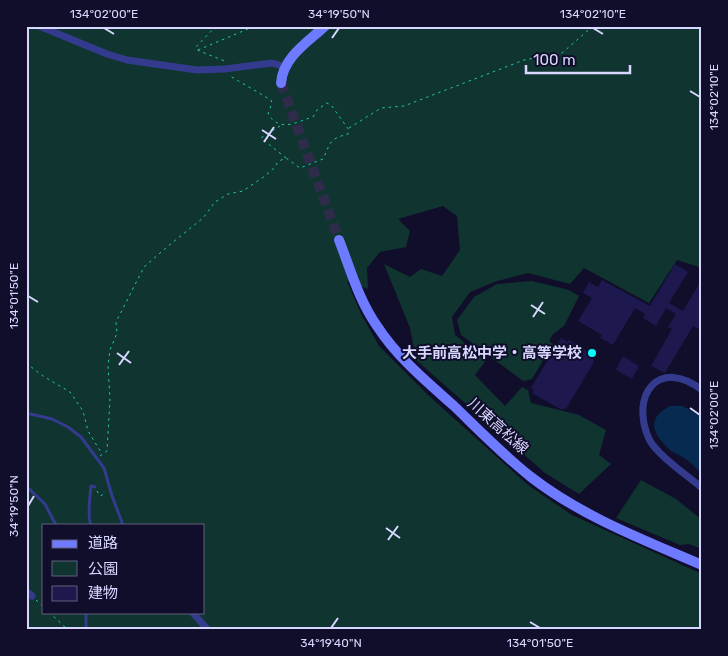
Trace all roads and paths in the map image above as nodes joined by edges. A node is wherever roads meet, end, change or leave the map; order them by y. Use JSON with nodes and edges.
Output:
{"nodes":[{"id":1,"x":39,"y":26,"type":"edge"},
{"id":2,"x":216,"y":26,"type":"edge"},
{"id":3,"x":255,"y":26,"type":"edge"},
{"id":4,"x":325,"y":26,"type":"edge"},
{"id":5,"x":593,"y":26,"type":"edge"},
{"id":6,"x":250,"y":27,"type":"edge"},
{"id":7,"x":197,"y":50,"type":"junction"},
{"id":8,"x":284,"y":67,"type":"junction"},
{"id":9,"x":234,"y":68,"type":"junction"},
{"id":10,"x":225,"y":70,"type":"junction"},
{"id":11,"x":281,"y":83,"type":"tunnel mouth"},
{"id":12,"x":280,"y":125,"type":"junction"},
{"id":13,"x":348,"y":128,"type":"junction"},
{"id":14,"x":286,"y":158,"type":"junction"},
{"id":15,"x":338,"y":240,"type":"tunnel mouth"},
{"id":16,"x":26,"y":363,"type":"edge"},
{"id":17,"x":702,"y":390,"type":"edge"},
{"id":18,"x":26,"y":414,"type":"edge"},
{"id":19,"x":102,"y":454,"type":"junction"},
{"id":20,"x":98,"y":458,"type":"junction"},
{"id":21,"x":26,"y":486,"type":"edge"},
{"id":22,"x":95,"y":487,"type":"joint"},
{"id":23,"x":702,"y":488,"type":"edge"},
{"id":24,"x":102,"y":495,"type":"dead end"},
{"id":25,"x":55,"y":524,"type":"edge"},
{"id":26,"x":91,"y":524,"type":"edge"},
{"id":27,"x":123,"y":524,"type":"edge"},
{"id":28,"x":702,"y":565,"type":"edge"},
{"id":29,"x":29,"y":593,"type":"edge"},
{"id":30,"x":42,"y":605,"type":"edge"},
{"id":31,"x":51,"y":614,"type":"edge"},
{"id":32,"x":86,"y":614,"type":"edge"},
{"id":33,"x":194,"y":614,"type":"edge"},
{"id":34,"x":68,"y":630,"type":"edge"},
{"id":35,"x":86,"y":630,"type":"edge"},
{"id":36,"x":208,"y":630,"type":"edge"}],
"edges":[{"from":1,"to":10,"type":"street"},
{"from":2,"to":7,"type":"path"},
{"from":3,"to":6,"type":"path"},
{"from":4,"to":8,"type":"main road"},
{"from":5,"to":13,"type":"path"},
{"from":6,"to":7,"type":"path"},
{"from":7,"to":9,"type":"path"},
{"from":8,"to":9,"type":"street"},
{"from":8,"to":11,"type":"main road"},
{"from":9,"to":10,"type":"street"},
{"from":10,"to":12,"type":"path"},
{"from":12,"to":13,"type":"path"},
{"from":12,"to":14,"type":"path"},
{"from":13,"to":14,"type":"path"},
{"from":14,"to":19,"type":"path"},
{"from":15,"to":28,"type":"main road","name":"川東高松線"},
{"from":16,"to":19,"type":"path"},
{"from":17,"to":23,"type":"street"},
{"from":18,"to":20,"type":"lane"},
{"from":19,"to":20,"type":"path"},
{"from":20,"to":27,"type":"lane"},
{"from":21,"to":25,"type":"lane"},
{"from":22,"to":24,"type":"path"},
{"from":22,"to":26,"type":"lane"},
{"from":29,"to":30,"type":"path"},
{"from":31,"to":34,"type":"path"},
{"from":32,"to":35,"type":"lane"},
{"from":33,"to":36,"type":"street"}]}
